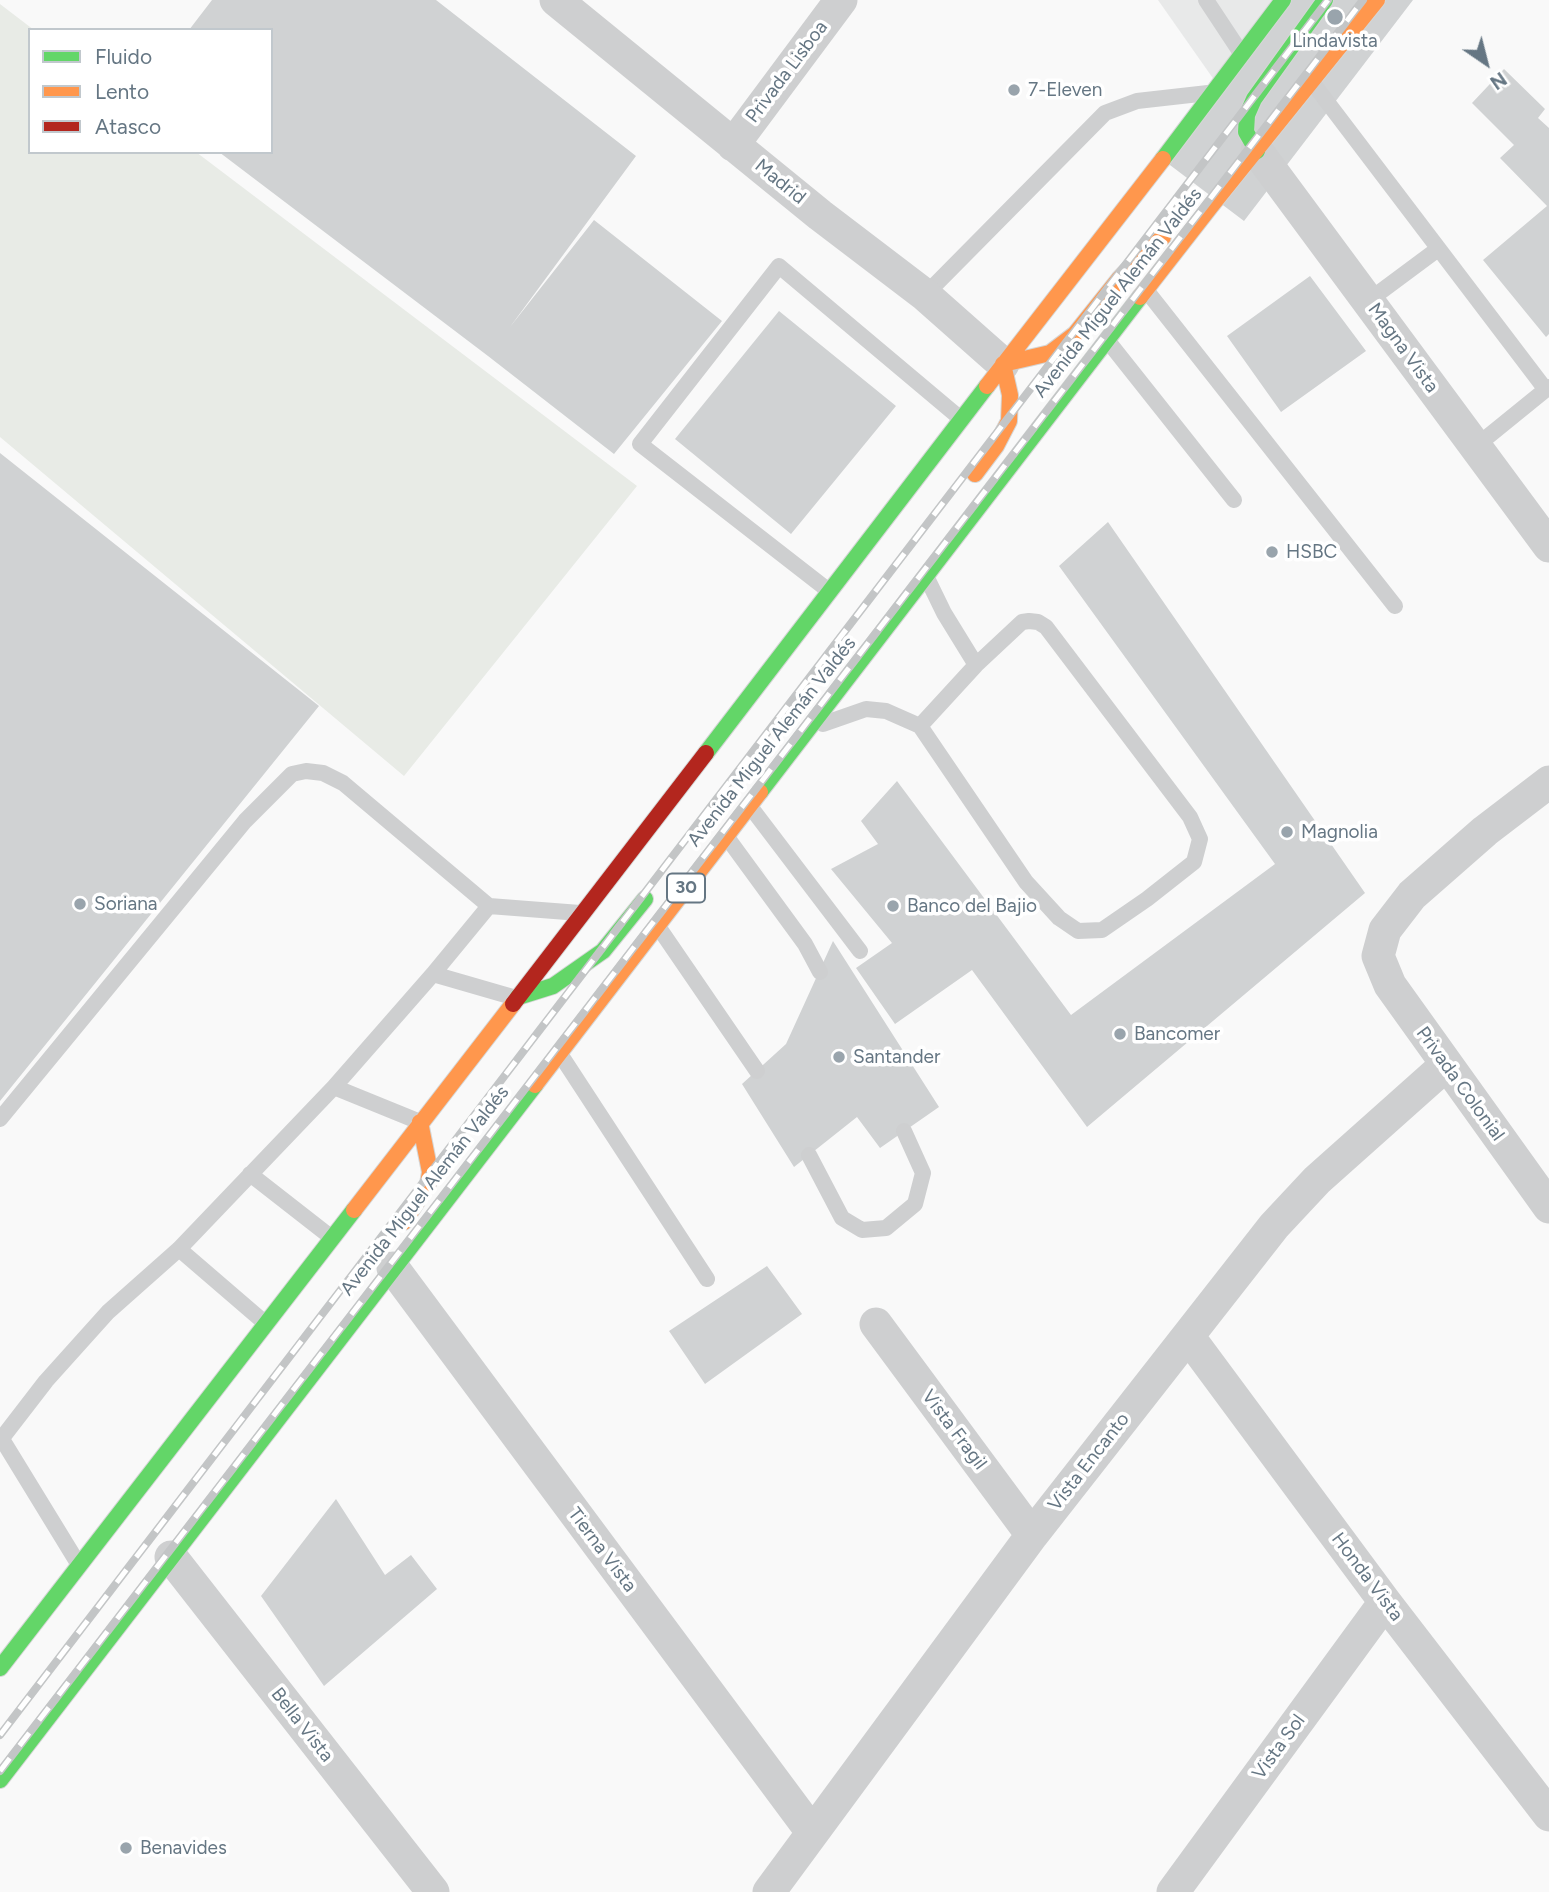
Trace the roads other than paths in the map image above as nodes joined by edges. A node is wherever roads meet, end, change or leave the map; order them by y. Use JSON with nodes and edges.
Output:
{"nodes":[{"id":1,"x":556,"y":0,"type":"edge"},
{"id":2,"x":841,"y":0,"type":"edge"},
{"id":3,"x":1206,"y":0,"type":"edge"},
{"id":4,"x":1283,"y":0,"type":"edge"},
{"id":5,"x":1325,"y":0,"type":"edge"},
{"id":6,"x":1377,"y":0,"type":"edge"},
{"id":7,"x":1242,"y":54,"type":"junction"},
{"id":8,"x":1312,"y":82,"type":"junction"},
{"id":9,"x":1214,"y":92,"type":"junction"},
{"id":10,"x":733,"y":145,"type":"junction"},
{"id":11,"x":1257,"y":151,"type":"junction"},
{"id":12,"x":1211,"y":206,"type":"junction"},
{"id":13,"x":1438,"y":250,"type":"junction"},
{"id":14,"x":1146,"y":290,"type":"junction"},
{"id":15,"x":925,"y":295,"type":"junction"},
{"id":16,"x":1368,"y":301,"type":"junction"},
{"id":17,"x":1107,"y":340,"type":"junction"},
{"id":18,"x":1003,"y":364,"type":"junction"},
{"id":19,"x":1547,"y":389,"type":"edge"},
{"id":20,"x":961,"y":419,"type":"junction"},
{"id":21,"x":1475,"y":447,"type":"junction"},
{"id":22,"x":966,"y":485,"type":"dead end"},
{"id":23,"x":1234,"y":500,"type":"dead end"},
{"id":24,"x":1549,"y":546,"type":"edge"},
{"id":25,"x":925,"y":548,"type":"dead end"},
{"id":26,"x":926,"y":576,"type":"junction"},
{"id":27,"x":829,"y":591,"type":"junction"},
{"id":28,"x":1395,"y":606,"type":"dead end"},
{"id":29,"x":976,"y":665,"type":"junction"},
{"id":30,"x":920,"y":726,"type":"junction"},
{"id":31,"x":808,"y":729,"type":"junction"},
{"id":32,"x":1549,"y":782,"type":"edge"},
{"id":33,"x":749,"y":805,"type":"junction"},
{"id":34,"x":726,"y":836,"type":"junction"},
{"id":35,"x":704,"y":839,"type":"dead end"},
{"id":36,"x":652,"y":890,"type":"dead end"},
{"id":37,"x":489,"y":906,"type":"junction"},
{"id":38,"x":583,"y":913,"type":"junction"},
{"id":39,"x":657,"y":925,"type":"junction"},
{"id":40,"x":860,"y":951,"type":"dead end"},
{"id":41,"x":820,"y":972,"type":"dead end"},
{"id":42,"x":433,"y":974,"type":"junction"},
{"id":43,"x":516,"y":998,"type":"junction"},
{"id":44,"x":559,"y":1052,"type":"junction"},
{"id":45,"x":1446,"y":1065,"type":"junction"},
{"id":46,"x":757,"y":1070,"type":"dead end"},
{"id":47,"x":334,"y":1087,"type":"junction"},
{"id":48,"x":0,"y":1119,"type":"edge"},
{"id":49,"x":420,"y":1122,"type":"junction"},
{"id":50,"x":904,"y":1131,"type":"dead end"},
{"id":51,"x":808,"y":1155,"type":"dead end"},
{"id":52,"x":250,"y":1174,"type":"junction"},
{"id":53,"x":1549,"y":1207,"type":"edge"},
{"id":54,"x":332,"y":1238,"type":"junction"},
{"id":55,"x":396,"y":1247,"type":"junction"},
{"id":56,"x":180,"y":1249,"type":"junction"},
{"id":57,"x":707,"y":1279,"type":"dead end"},
{"id":58,"x":265,"y":1323,"type":"junction"},
{"id":59,"x":876,"y":1324,"type":"dead end"},
{"id":60,"x":1188,"y":1336,"type":"junction"},
{"id":61,"x":1,"y":1437,"type":"edge"},
{"id":62,"x":1032,"y":1535,"type":"junction"},
{"id":63,"x":171,"y":1557,"type":"junction"},
{"id":64,"x":79,"y":1566,"type":"junction"},
{"id":65,"x":1385,"y":1602,"type":"junction"},
{"id":66,"x":0,"y":1668,"type":"edge"},
{"id":67,"x":0,"y":1780,"type":"edge"},
{"id":68,"x":1549,"y":1815,"type":"edge"},
{"id":69,"x":812,"y":1832,"type":"junction"},
{"id":70,"x":432,"y":1892,"type":"edge"},
{"id":71,"x":769,"y":1892,"type":"edge"},
{"id":72,"x":1174,"y":1892,"type":"edge"}],
"edges":[{"from":1,"to":10,"type":"street","name":"Madrid"},
{"from":2,"to":10,"type":"street","name":"Privada Lisboa"},
{"from":3,"to":7,"type":"lane"},
{"from":4,"to":7,"type":"highway"},
{"from":5,"to":11,"type":"highway"},
{"from":6,"to":8,"type":"highway","name":"Avenida Miguel Alemán Valdés","number":"30"},
{"from":7,"to":9,"type":"highway"},
{"from":8,"to":11,"type":"highway","name":"Avenida Miguel Alemán Valdés","number":"30"},
{"from":8,"to":13,"type":"lane"},
{"from":9,"to":15,"type":"lane"},
{"from":9,"to":18,"type":"highway"},
{"from":10,"to":15,"type":"street","name":"Madrid"},
{"from":11,"to":12,"type":"highway","name":"Avenida Miguel Alemán Valdés","number":"30"},
{"from":11,"to":16,"type":"street","name":"Magna Vista"},
{"from":12,"to":14,"type":"highway","name":"Avenida Miguel Alemán Valdés","number":"30"},
{"from":12,"to":18,"type":"highway"},
{"from":13,"to":16,"type":"lane"},
{"from":13,"to":19,"type":"lane"},
{"from":14,"to":17,"type":"highway","name":"Avenida Miguel Alemán Valdés","number":"30"},
{"from":14,"to":28,"type":"lane"},
{"from":15,"to":18,"type":"street","name":"Madrid"},
{"from":16,"to":21,"type":"street","name":"Magna Vista"},
{"from":17,"to":23,"type":"lane"},
{"from":17,"to":26,"type":"highway","name":"Avenida Miguel Alemán Valdés","number":"30"},
{"from":18,"to":20,"type":"highway"},
{"from":18,"to":22,"type":"highway"},
{"from":19,"to":21,"type":"lane"},
{"from":20,"to":27,"type":"highway"},
{"from":20,"to":27,"type":"lane"},
{"from":21,"to":24,"type":"street","name":"Magna Vista"},
{"from":25,"to":26,"type":"highway"},
{"from":26,"to":29,"type":"lane"},
{"from":26,"to":31,"type":"highway","name":"Avenida Miguel Alemán Valdés","number":"30"},
{"from":27,"to":38,"type":"highway"},
{"from":29,"to":30,"type":"lane"},
{"from":29,"to":30,"type":"lane"},
{"from":30,"to":31,"type":"lane"},
{"from":31,"to":33,"type":"highway","name":"Avenida Miguel Alemán Valdés","number":"30"},
{"from":32,"to":45,"type":"street","name":"Privada Colonial"},
{"from":33,"to":34,"type":"highway","name":"Avenida Miguel Alemán Valdés","number":"30"},
{"from":33,"to":40,"type":"lane"},
{"from":34,"to":35,"type":"highway"},
{"from":34,"to":39,"type":"highway","name":"Avenida Miguel Alemán Valdés","number":"30"},
{"from":34,"to":41,"type":"lane"},
{"from":36,"to":43,"type":"highway"},
{"from":37,"to":38,"type":"lane"},
{"from":37,"to":42,"type":"lane"},
{"from":37,"to":48,"type":"lane"},
{"from":38,"to":43,"type":"highway"},
{"from":39,"to":44,"type":"highway","name":"Avenida Miguel Alemán Valdés","number":"30"},
{"from":39,"to":46,"type":"lane"},
{"from":42,"to":43,"type":"lane"},
{"from":42,"to":47,"type":"lane"},
{"from":43,"to":49,"type":"highway"},
{"from":44,"to":55,"type":"highway","name":"Avenida Miguel Alemán Valdés","number":"30"},
{"from":44,"to":57,"type":"lane"},
{"from":45,"to":53,"type":"street","name":"Privada Colonial"},
{"from":45,"to":60,"type":"street","name":"Vista Encanto"},
{"from":47,"to":49,"type":"lane"},
{"from":47,"to":52,"type":"lane"},
{"from":49,"to":54,"type":"highway"},
{"from":49,"to":55,"type":"highway"},
{"from":50,"to":51,"type":"lane"},
{"from":52,"to":54,"type":"lane"},
{"from":52,"to":56,"type":"lane"},
{"from":54,"to":58,"type":"highway"},
{"from":55,"to":63,"type":"highway","name":"Avenida Miguel Alemán Valdés","number":"30"},
{"from":55,"to":69,"type":"street","name":"Tierna Vista"},
{"from":56,"to":58,"type":"lane"},
{"from":56,"to":61,"type":"lane"},
{"from":58,"to":64,"type":"highway"},
{"from":59,"to":62,"type":"street","name":"Vista Fragil"},
{"from":60,"to":62,"type":"street","name":"Vista Encanto"},
{"from":60,"to":65,"type":"street","name":"Honda Vista"},
{"from":61,"to":64,"type":"lane"},
{"from":62,"to":69,"type":"street","name":"Vista Encanto"},
{"from":63,"to":67,"type":"highway","name":"Avenida Miguel Alemán Valdés","number":"30"},
{"from":63,"to":70,"type":"street","name":"Bella Vista"},
{"from":64,"to":66,"type":"highway"},
{"from":65,"to":68,"type":"street","name":"Honda Vista"},
{"from":65,"to":72,"type":"street","name":"Vista Sol"},
{"from":69,"to":71,"type":"street","name":"Vista Encanto"}]}
